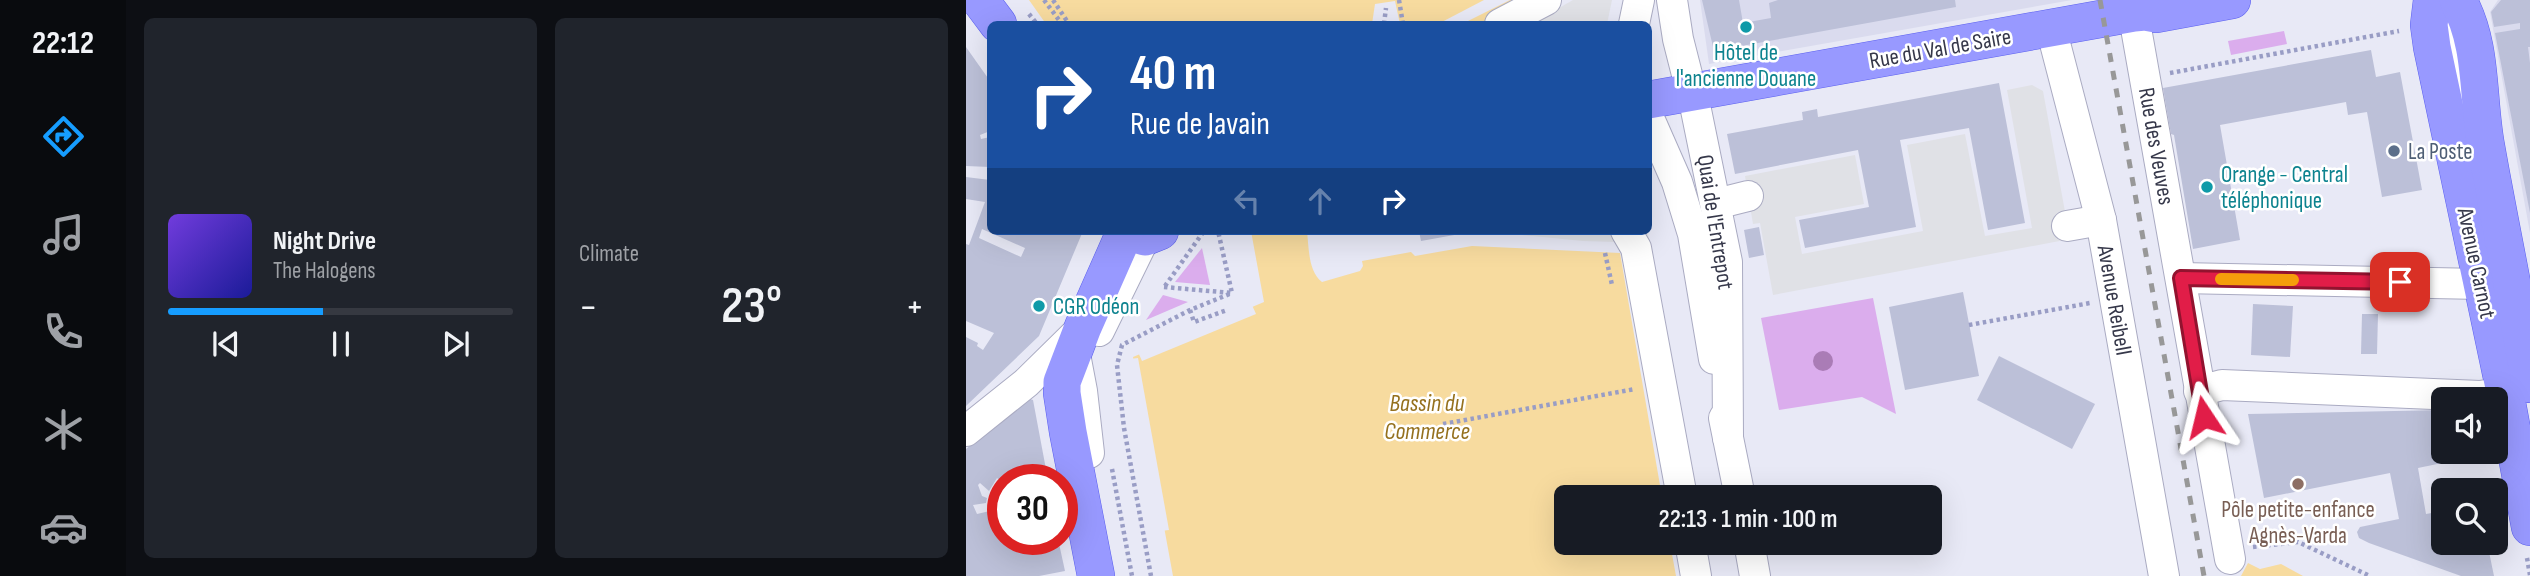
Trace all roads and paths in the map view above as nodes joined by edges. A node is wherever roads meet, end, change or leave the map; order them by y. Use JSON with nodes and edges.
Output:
{"nodes":[{"id":1,"x":980,"y":0,"type":"edge"},
{"id":2,"x":1044,"y":0,"type":"edge"},
{"id":3,"x":1053,"y":0,"type":"edge"},
{"id":4,"x":1399,"y":0,"type":"edge"},
{"id":5,"x":1546,"y":0,"type":"edge"},
{"id":6,"x":1639,"y":0,"type":"edge"},
{"id":7,"x":1672,"y":0,"type":"edge"},
{"id":8,"x":2232,"y":0,"type":"edge"},
{"id":9,"x":2432,"y":0,"type":"edge"},
{"id":10,"x":2444,"y":0,"type":"edge"},
{"id":11,"x":2458,"y":0,"type":"edge"},
{"id":12,"x":2132,"y":7,"type":"edge"},
{"id":13,"x":1386,"y":8,"type":"dead end"},
{"id":14,"x":996,"y":21,"type":"edge"},
{"id":15,"x":1060,"y":21,"type":"edge"},
{"id":16,"x":1067,"y":21,"type":"edge"},
{"id":17,"x":1384,"y":21,"type":"edge"},
{"id":18,"x":1402,"y":21,"type":"edge"},
{"id":19,"x":1506,"y":21,"type":"edge"},
{"id":20,"x":1635,"y":21,"type":"edge"},
{"id":21,"x":2051,"y":28,"type":"junction"},
{"id":22,"x":2403,"y":30,"type":"dead end"},
{"id":23,"x":2145,"y":77,"type":"junction"},
{"id":24,"x":1691,"y":93,"type":"junction"},
{"id":25,"x":1652,"y":99,"type":"edge"},
{"id":26,"x":1652,"y":125,"type":"edge"},
{"id":27,"x":1748,"y":196,"type":"dead end"},
{"id":28,"x":1716,"y":204,"type":"junction"},
{"id":29,"x":2101,"y":220,"type":"junction"},
{"id":30,"x":2067,"y":226,"type":"dead end"},
{"id":31,"x":1138,"y":235,"type":"edge"},
{"id":32,"x":1138,"y":235,"type":"edge"},
{"id":33,"x":1201,"y":235,"type":"edge"},
{"id":34,"x":1219,"y":235,"type":"edge"},
{"id":35,"x":1628,"y":235,"type":"edge"},
{"id":36,"x":2181,"y":278,"type":"junction"},
{"id":37,"x":2481,"y":284,"type":"junction"},
{"id":38,"x":1232,"y":293,"type":"junction"},
{"id":39,"x":2115,"y":298,"type":"junction"},
{"id":40,"x":1190,"y":310,"type":"junction"},
{"id":41,"x":1227,"y":310,"type":"dead end"},
{"id":42,"x":1969,"y":325,"type":"dead end"},
{"id":43,"x":1078,"y":338,"type":"junction"},
{"id":44,"x":1643,"y":388,"type":"dead end"},
{"id":45,"x":2517,"y":388,"type":"edge"},
{"id":46,"x":1082,"y":391,"type":"junction"},
{"id":47,"x":2199,"y":391,"type":"junction"},
{"id":48,"x":1443,"y":424,"type":"dead end"},
{"id":49,"x":966,"y":431,"type":"edge"},
{"id":50,"x":1728,"y":438,"type":"junction"},
{"id":51,"x":2530,"y":455,"type":"edge"},
{"id":52,"x":1112,"y":469,"type":"dead end"},
{"id":53,"x":1680,"y":485,"type":"edge"},
{"id":54,"x":1738,"y":485,"type":"edge"},
{"id":55,"x":2530,"y":527,"type":"edge"},
{"id":56,"x":1692,"y":555,"type":"edge"},
{"id":57,"x":1751,"y":555,"type":"edge"},
{"id":58,"x":2229,"y":555,"type":"joint"},
{"id":59,"x":2160,"y":575,"type":"edge"},
{"id":60,"x":1096,"y":576,"type":"edge"},
{"id":61,"x":1110,"y":576,"type":"edge"},
{"id":62,"x":1132,"y":576,"type":"edge"},
{"id":63,"x":1151,"y":576,"type":"edge"},
{"id":64,"x":1696,"y":576,"type":"edge"},
{"id":65,"x":1755,"y":576,"type":"edge"},
{"id":66,"x":2370,"y":576,"type":"edge"}],
"edges":[{"from":1,"to":14,"type":"main road"},
{"from":2,"to":15,"type":"path"},
{"from":3,"to":16,"type":"path"},
{"from":4,"to":18,"type":"path"},
{"from":5,"to":19,"type":"street"},
{"from":6,"to":20,"type":"street"},
{"from":7,"to":24,"type":"street","name":"Quai de l'Entrepot"},
{"from":8,"to":12,"type":"main road","name":"Rue du Val de Saire"},
{"from":9,"to":37,"type":"main road","name":"Avenue Carnot"},
{"from":10,"to":51,"type":"street"},
{"from":11,"to":45,"type":"main road","name":"Avenue Carnot"},
{"from":12,"to":21,"type":"main road","name":"Rue du Val de Saire"},
{"from":12,"to":23,"type":"street","name":"Rue des Veuves"},
{"from":13,"to":17,"type":"path"},
{"from":21,"to":24,"type":"main road","name":"Rue du Val de Saire"},
{"from":21,"to":29,"type":"street","name":"Avenue Reibell"},
{"from":22,"to":23,"type":"path"},
{"from":23,"to":36,"type":"street","name":"Rue des Veuves"},
{"from":24,"to":25,"type":"main road","name":"Rue du Val de Saire"},
{"from":24,"to":28,"type":"street","name":"Quai de l'Entrepot"},
{"from":26,"to":50,"type":"street","name":"Quai de l'Entrepot"},
{"from":27,"to":28,"type":"street"},
{"from":28,"to":50,"type":"street","name":"Quai de l'Entrepot"},
{"from":29,"to":30,"type":"street"},
{"from":29,"to":39,"type":"street","name":"Avenue Reibell"},
{"from":31,"to":43,"type":"main road"},
{"from":32,"to":46,"type":"street"},
{"from":33,"to":38,"type":"path"},
{"from":34,"to":38,"type":"path"},
{"from":35,"to":53,"type":"street"},
{"from":36,"to":37,"type":"street"},
{"from":36,"to":47,"type":"street","name":"Rue des Veuves"},
{"from":37,"to":45,"type":"main road","name":"Avenue Carnot"},
{"from":38,"to":40,"type":"path"},
{"from":39,"to":42,"type":"path"},
{"from":39,"to":59,"type":"street","name":"Avenue Reibell"},
{"from":40,"to":41,"type":"path"},
{"from":40,"to":63,"type":"path"},
{"from":43,"to":46,"type":"street"},
{"from":43,"to":49,"type":"street"},
{"from":43,"to":60,"type":"main road"},
{"from":44,"to":48,"type":"path"},
{"from":45,"to":47,"type":"street"},
{"from":45,"to":55,"type":"main road","name":"Avenue Carnot"},
{"from":46,"to":61,"type":"street"},
{"from":47,"to":58,"type":"street","name":"Rue des Veuves"},
{"from":50,"to":54,"type":"street","name":"Quai de l'Entrepot"},
{"from":52,"to":62,"type":"path"},
{"from":56,"to":64,"type":"street"},
{"from":57,"to":65,"type":"street"},
{"from":58,"to":66,"type":"path"}]}
